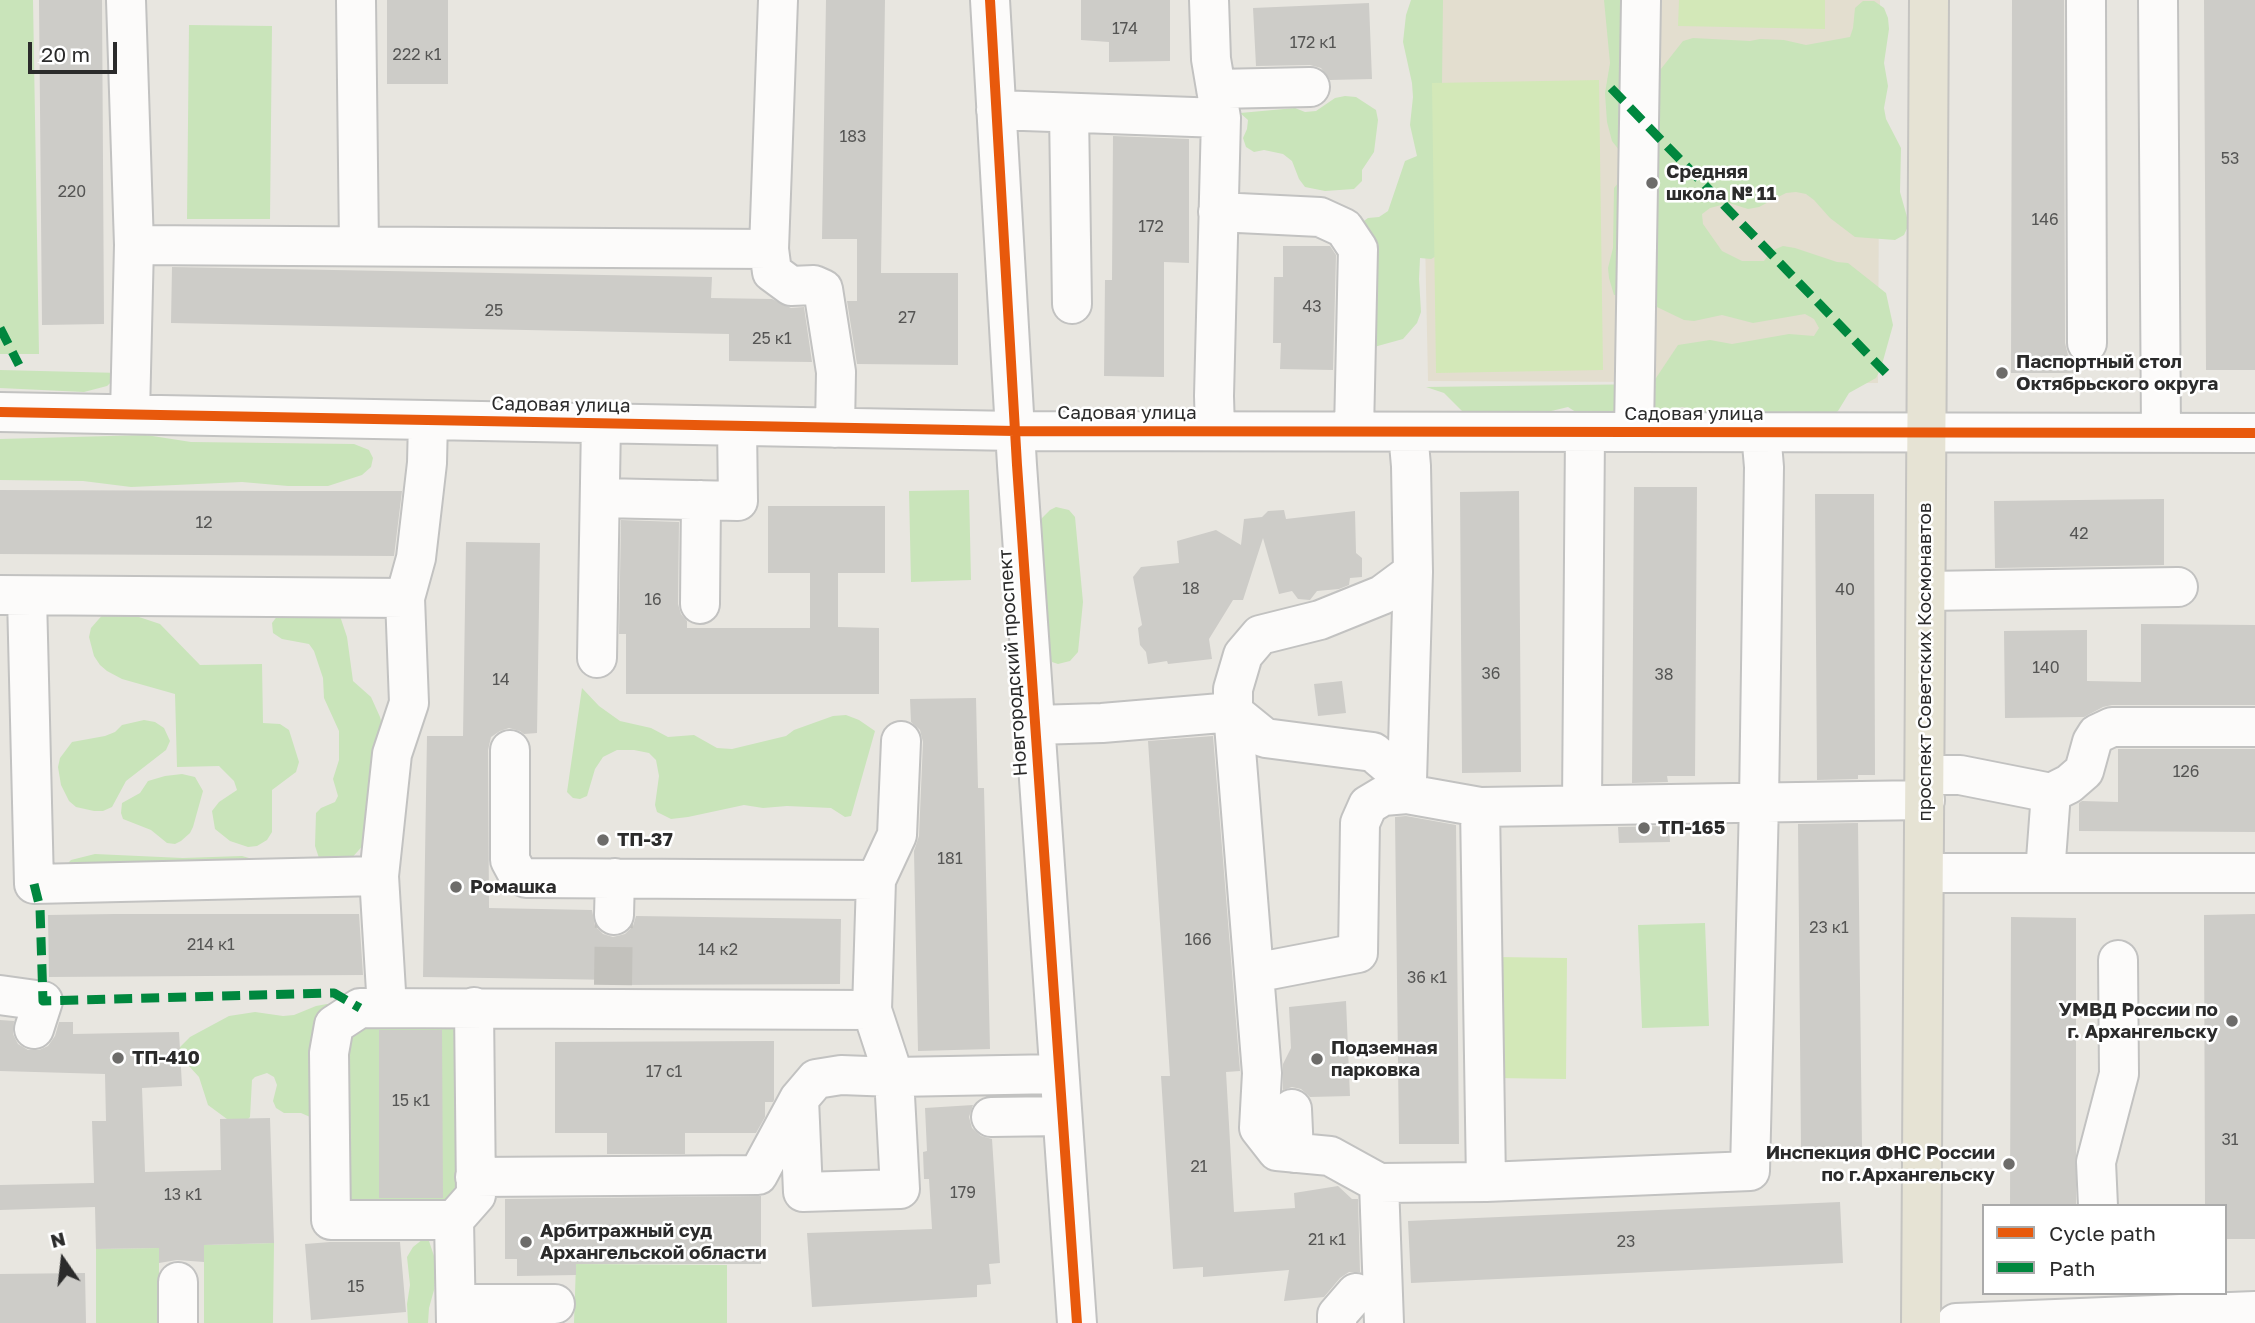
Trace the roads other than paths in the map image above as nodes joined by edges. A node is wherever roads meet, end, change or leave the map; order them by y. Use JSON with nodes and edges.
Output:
{"nodes":[{"id":1,"x":126,"y":0,"type":"edge"},
{"id":2,"x":356,"y":0,"type":"edge"},
{"id":3,"x":778,"y":0,"type":"edge"},
{"id":4,"x":990,"y":0,"type":"edge"},
{"id":5,"x":1209,"y":0,"type":"edge"},
{"id":6,"x":1641,"y":0,"type":"edge"},
{"id":7,"x":1929,"y":0,"type":"edge"},
{"id":8,"x":2086,"y":0,"type":"edge"},
{"id":9,"x":2158,"y":0,"type":"edge"},
{"id":10,"x":1310,"y":87,"type":"dead end"},
{"id":11,"x":1218,"y":104,"type":"junction"},
{"id":12,"x":996,"y":110,"type":"junction"},
{"id":13,"x":1069,"y":113,"type":"junction"},
{"id":14,"x":1218,"y":212,"type":"junction"},
{"id":15,"x":134,"y":245,"type":"junction"},
{"id":16,"x":359,"y":246,"type":"junction"},
{"id":17,"x":769,"y":249,"type":"junction"},
{"id":18,"x":1072,"y":304,"type":"dead end"},
{"id":19,"x":2087,"y":344,"type":"dead end"},
{"id":20,"x":0,"y":412,"type":"edge"},
{"id":21,"x":130,"y":415,"type":"junction"},
{"id":22,"x":428,"y":420,"type":"junction"},
{"id":23,"x":601,"y":423,"type":"junction"},
{"id":24,"x":737,"y":426,"type":"junction"},
{"id":25,"x":835,"y":428,"type":"junction"},
{"id":26,"x":1216,"y":430,"type":"junction"},
{"id":27,"x":1015,"y":431,"type":"junction"},
{"id":28,"x":1354,"y":431,"type":"junction"},
{"id":29,"x":1408,"y":432,"type":"junction"},
{"id":30,"x":1585,"y":432,"type":"junction"},
{"id":31,"x":1633,"y":432,"type":"junction"},
{"id":32,"x":1761,"y":432,"type":"junction"},
{"id":33,"x":1927,"y":432,"type":"junction"},
{"id":34,"x":2161,"y":433,"type":"junction"},
{"id":35,"x":2255,"y":433,"type":"edge"},
{"id":36,"x":600,"y":498,"type":"junction"},
{"id":37,"x":701,"y":500,"type":"junction"},
{"id":38,"x":1413,"y":572,"type":"junction"},
{"id":39,"x":2178,"y":587,"type":"dead end"},
{"id":40,"x":1926,"y":592,"type":"junction"},
{"id":41,"x":13,"y":596,"type":"edge"},
{"id":42,"x":405,"y":598,"type":"junction"},
{"id":43,"x":700,"y":604,"type":"dead end"},
{"id":44,"x":597,"y":658,"type":"dead end"},
{"id":45,"x":1233,"y":712,"type":"junction"},
{"id":46,"x":1035,"y":725,"type":"junction"},
{"id":47,"x":2255,"y":727,"type":"edge"},
{"id":48,"x":901,"y":741,"type":"dead end"},
{"id":49,"x":510,"y":750,"type":"dead end"},
{"id":50,"x":1925,"y":787,"type":"junction"},
{"id":51,"x":1406,"y":788,"type":"junction"},
{"id":52,"x":2051,"y":793,"type":"junction"},
{"id":53,"x":1759,"y":802,"type":"junction"},
{"id":54,"x":1582,"y":803,"type":"junction"},
{"id":55,"x":1480,"y":807,"type":"junction"},
{"id":56,"x":1924,"y":873,"type":"junction"},
{"id":57,"x":2045,"y":873,"type":"junction"},
{"id":58,"x":2255,"y":873,"type":"edge"},
{"id":59,"x":379,"y":876,"type":"junction"},
{"id":60,"x":615,"y":878,"type":"junction"},
{"id":61,"x":876,"y":880,"type":"junction"},
{"id":62,"x":614,"y":915,"type":"tunnel mouth"},
{"id":63,"x":2118,"y":960,"type":"dead end"},
{"id":64,"x":1254,"y":972,"type":"junction"},
{"id":65,"x":0,"y":995,"type":"edge"},
{"id":66,"x":474,"y":1007,"type":"junction"},
{"id":67,"x":387,"y":1008,"type":"junction"},
{"id":68,"x":872,"y":1010,"type":"junction"},
{"id":69,"x":34,"y":1028,"type":"dead end"},
{"id":70,"x":1059,"y":1074,"type":"junction"},
{"id":71,"x":894,"y":1077,"type":"junction"},
{"id":72,"x":799,"y":1099,"type":"junction"},
{"id":73,"x":1292,"y":1109,"type":"dead end"},
{"id":74,"x":1062,"y":1116,"type":"junction"},
{"id":75,"x":991,"y":1117,"type":"dead end"},
{"id":76,"x":1294,"y":1153,"type":"junction"},
{"id":77,"x":475,"y":1177,"type":"junction"},
{"id":78,"x":1486,"y":1182,"type":"junction"},
{"id":79,"x":1379,"y":1183,"type":"junction"},
{"id":80,"x":2098,"y":1204,"type":"edge"},
{"id":81,"x":454,"y":1220,"type":"junction"},
{"id":82,"x":177,"y":1282,"type":"dead end"},
{"id":83,"x":555,"y":1304,"type":"dead end"},
{"id":84,"x":2100,"y":1305,"type":"edge"},
{"id":85,"x":2255,"y":1311,"type":"edge"},
{"id":86,"x":456,"y":1314,"type":"edge"},
{"id":87,"x":178,"y":1323,"type":"edge"},
{"id":88,"x":1077,"y":1323,"type":"edge"},
{"id":89,"x":1384,"y":1323,"type":"edge"},
{"id":90,"x":1921,"y":1323,"type":"edge"},
{"id":91,"x":1956,"y":1323,"type":"edge"}],
"edges":[{"from":1,"to":15,"type":"street"},
{"from":2,"to":16,"type":"street"},
{"from":3,"to":17,"type":"street"},
{"from":4,"to":12,"type":"street","name":"Новгородский проспект"},
{"from":5,"to":11,"type":"street"},
{"from":6,"to":31,"type":"street"},
{"from":7,"to":33,"type":"main road","name":"проспект Советских Космонавтов"},
{"from":8,"to":19,"type":"street"},
{"from":9,"to":34,"type":"street"},
{"from":10,"to":11,"type":"street"},
{"from":11,"to":13,"type":"street"},
{"from":11,"to":14,"type":"street"},
{"from":12,"to":13,"type":"street"},
{"from":12,"to":27,"type":"street","name":"Новгородский проспект"},
{"from":13,"to":18,"type":"street"},
{"from":14,"to":26,"type":"street"},
{"from":14,"to":28,"type":"street"},
{"from":15,"to":16,"type":"street"},
{"from":15,"to":21,"type":"street"},
{"from":16,"to":17,"type":"street"},
{"from":17,"to":25,"type":"street"},
{"from":20,"to":21,"type":"street","name":"Садовая улица"},
{"from":21,"to":22,"type":"street","name":"Садовая улица"},
{"from":22,"to":23,"type":"street","name":"Садовая улица"},
{"from":22,"to":42,"type":"street"},
{"from":23,"to":24,"type":"street","name":"Садовая улица"},
{"from":23,"to":36,"type":"street"},
{"from":24,"to":25,"type":"street","name":"Садовая улица"},
{"from":24,"to":37,"type":"street"},
{"from":25,"to":27,"type":"street","name":"Садовая улица"},
{"from":26,"to":27,"type":"street","name":"Садовая улица"},
{"from":26,"to":28,"type":"street","name":"Садовая улица"},
{"from":27,"to":46,"type":"street","name":"Новгородский проспект"},
{"from":28,"to":29,"type":"street","name":"Садовая улица"},
{"from":29,"to":30,"type":"street","name":"Садовая улица"},
{"from":29,"to":38,"type":"street"},
{"from":30,"to":31,"type":"street","name":"Садовая улица"},
{"from":30,"to":54,"type":"street"},
{"from":31,"to":32,"type":"street","name":"Садовая улица"},
{"from":32,"to":33,"type":"street","name":"Садовая улица"},
{"from":32,"to":53,"type":"street"},
{"from":33,"to":34,"type":"street","name":"Садовая улица"},
{"from":33,"to":40,"type":"main road","name":"проспект Советских Космонавтов"},
{"from":34,"to":35,"type":"street","name":"Садовая улица"},
{"from":36,"to":37,"type":"street"},
{"from":36,"to":44,"type":"street"},
{"from":37,"to":43,"type":"street"},
{"from":38,"to":45,"type":"street"},
{"from":38,"to":51,"type":"street"},
{"from":39,"to":40,"type":"street"},
{"from":40,"to":50,"type":"main road","name":"проспект Советских Космонавтов"},
{"from":41,"to":42,"type":"street"},
{"from":41,"to":59,"type":"street"},
{"from":42,"to":59,"type":"street"},
{"from":45,"to":46,"type":"street"},
{"from":45,"to":51,"type":"street"},
{"from":45,"to":64,"type":"street"},
{"from":46,"to":70,"type":"street","name":"Новгородский проспект"},
{"from":47,"to":52,"type":"street"},
{"from":48,"to":61,"type":"street"},
{"from":49,"to":60,"type":"street"},
{"from":50,"to":52,"type":"street"},
{"from":50,"to":53,"type":"street"},
{"from":50,"to":56,"type":"main road","name":"проспект Советских Космонавтов"},
{"from":51,"to":55,"type":"street"},
{"from":51,"to":64,"type":"street"},
{"from":52,"to":57,"type":"street"},
{"from":53,"to":54,"type":"street"},
{"from":53,"to":78,"type":"street"},
{"from":54,"to":55,"type":"street"},
{"from":55,"to":78,"type":"street"},
{"from":56,"to":57,"type":"street"},
{"from":56,"to":90,"type":"main road","name":"проспект Советских Космонавтов"},
{"from":57,"to":58,"type":"street"},
{"from":59,"to":67,"type":"street"},
{"from":60,"to":61,"type":"street"},
{"from":60,"to":62,"type":"street"},
{"from":61,"to":68,"type":"street"},
{"from":63,"to":80,"type":"street"},
{"from":64,"to":76,"type":"street"},
{"from":65,"to":69,"type":"street"},
{"from":66,"to":67,"type":"street"},
{"from":66,"to":68,"type":"street"},
{"from":66,"to":77,"type":"street"},
{"from":67,"to":81,"type":"street"},
{"from":68,"to":71,"type":"street"},
{"from":70,"to":71,"type":"street"},
{"from":70,"to":74,"type":"street","name":"Новгородский проспект"},
{"from":71,"to":72,"type":"street"},
{"from":71,"to":72,"type":"street"},
{"from":72,"to":77,"type":"street"},
{"from":73,"to":76,"type":"street"},
{"from":74,"to":75,"type":"street"},
{"from":74,"to":88,"type":"street","name":"Новгородский проспект"},
{"from":76,"to":79,"type":"street"},
{"from":77,"to":81,"type":"street"},
{"from":78,"to":79,"type":"street"},
{"from":79,"to":89,"type":"street"},
{"from":81,"to":86,"type":"street"},
{"from":82,"to":87,"type":"street"},
{"from":83,"to":86,"type":"street"},
{"from":84,"to":85,"type":"street"},
{"from":84,"to":91,"type":"street"}]}
